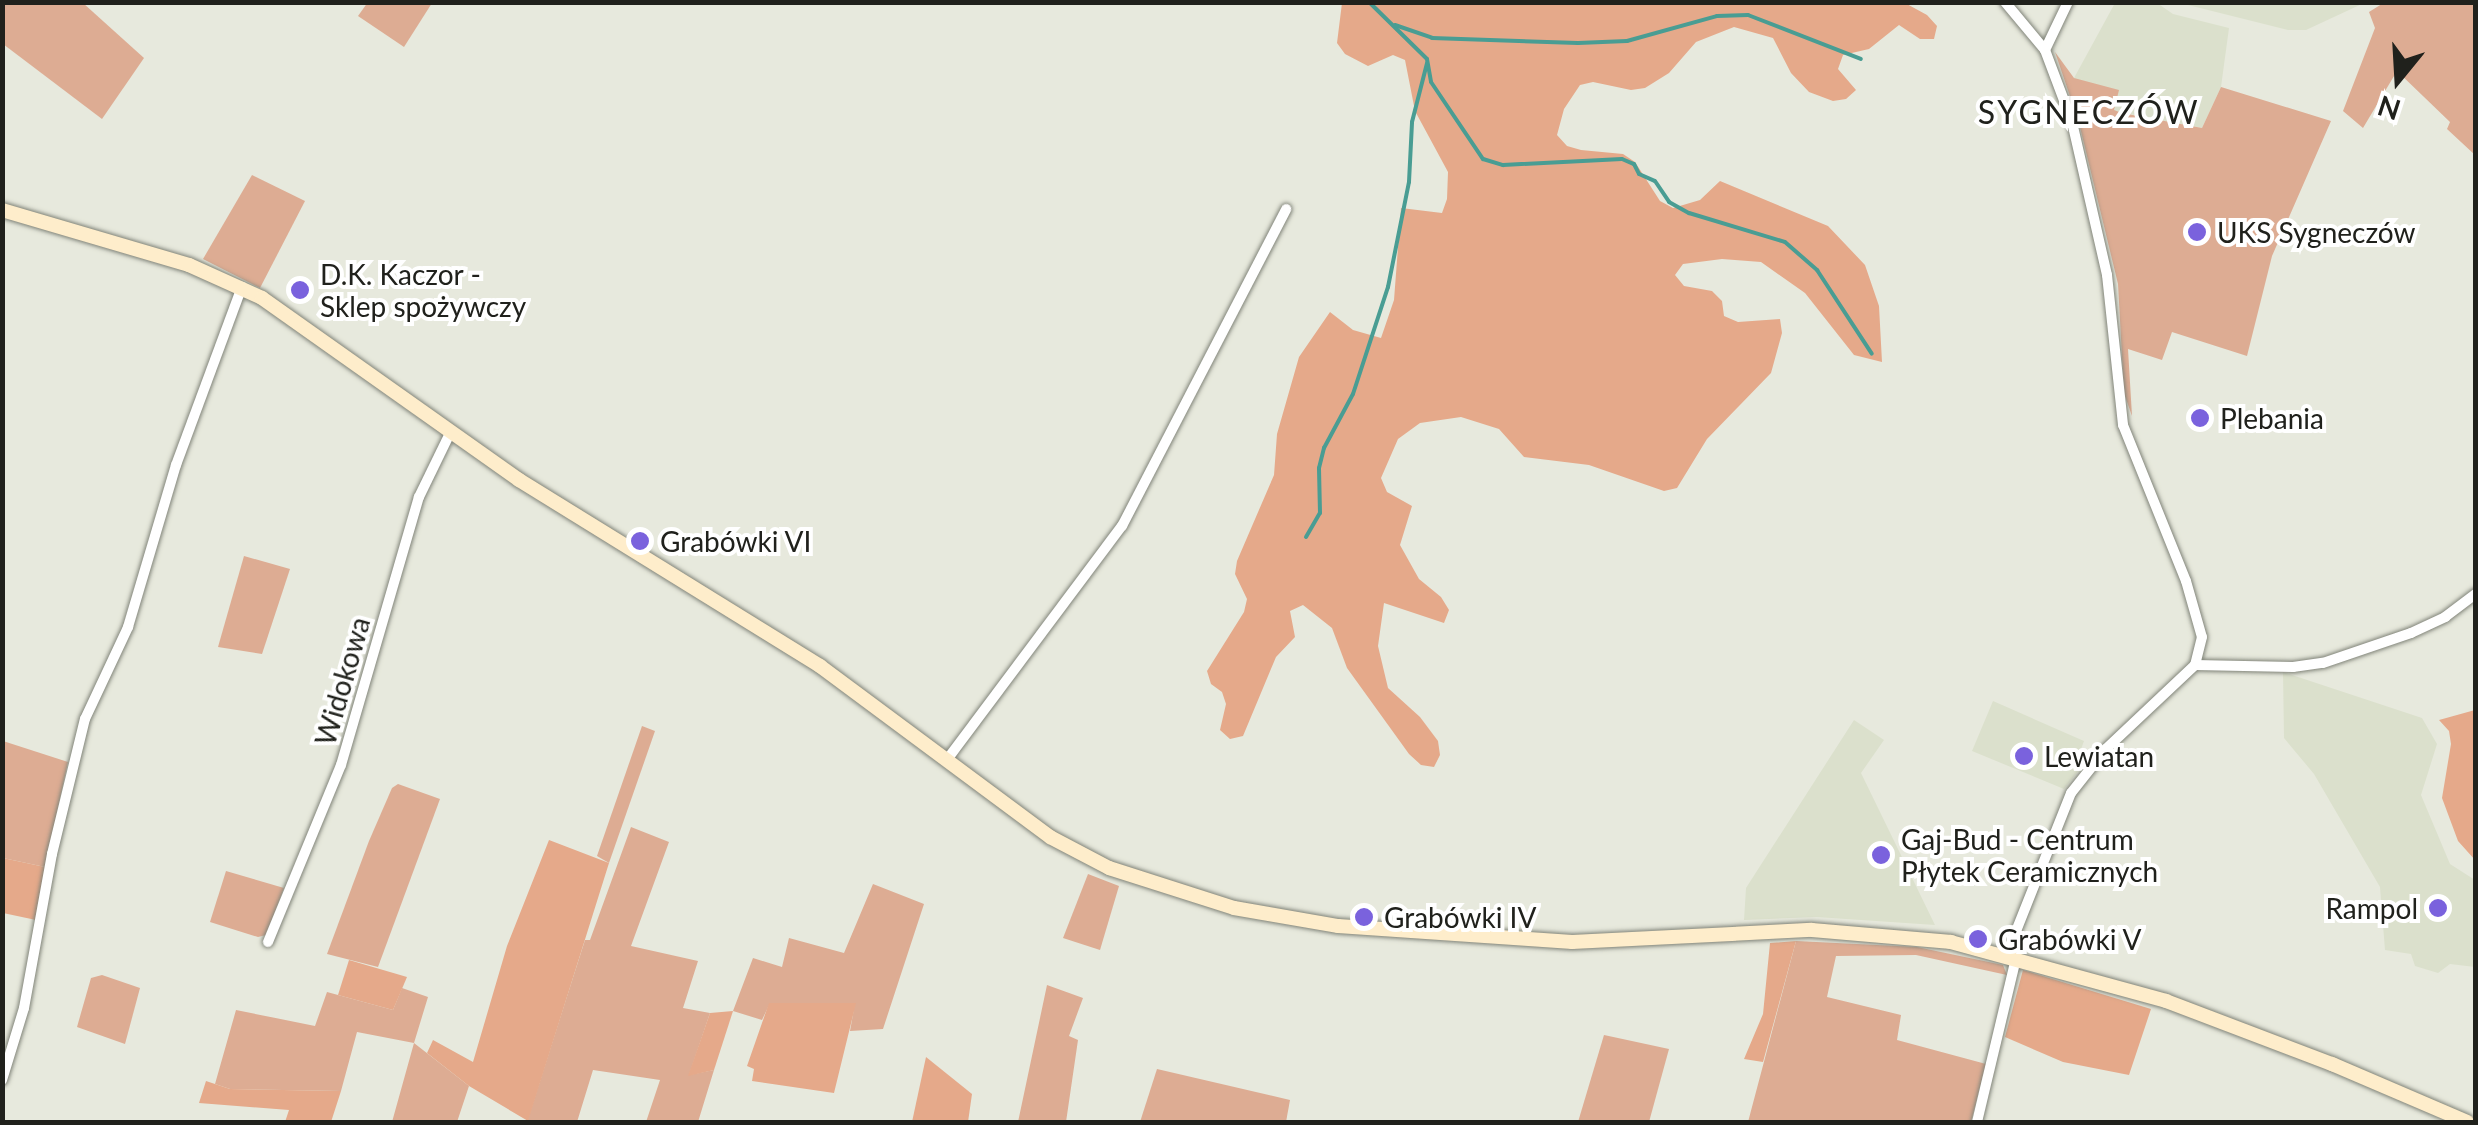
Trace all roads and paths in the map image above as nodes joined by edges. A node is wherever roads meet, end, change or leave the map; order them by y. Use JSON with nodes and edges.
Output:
{"nodes":[{"id":1,"x":2006,"y":2,"type":"edge"},
{"id":2,"x":2068,"y":2,"type":"edge"},
{"id":3,"x":2044,"y":50,"type":"junction"},
{"id":4,"x":1286,"y":208,"type":"dead end"},
{"id":5,"x":2,"y":210,"type":"edge"},
{"id":6,"x":242,"y":287,"type":"junction"},
{"id":7,"x":451,"y":431,"type":"junction"},
{"id":8,"x":2476,"y":594,"type":"edge"},
{"id":9,"x":2195,"y":665,"type":"junction"},
{"id":10,"x":946,"y":760,"type":"junction"},
{"id":11,"x":268,"y":942,"type":"dead end"},
{"id":12,"x":2011,"y":957,"type":"junction"},
{"id":13,"x":2,"y":1080,"type":"edge"},
{"id":14,"x":1977,"y":1122,"type":"edge"},
{"id":15,"x":2468,"y":1122,"type":"edge"}],
"edges":[{"from":1,"to":3,"type":"street"},
{"from":2,"to":3,"type":"street"},
{"from":3,"to":9,"type":"street"},
{"from":4,"to":10,"type":"street"},
{"from":5,"to":6,"type":"street"},
{"from":6,"to":7,"type":"street"},
{"from":6,"to":13,"type":"street"},
{"from":7,"to":10,"type":"street"},
{"from":7,"to":11,"type":"street","name":"Widokowa"},
{"from":8,"to":9,"type":"street"},
{"from":9,"to":12,"type":"street"},
{"from":10,"to":12,"type":"street"},
{"from":12,"to":14,"type":"street"},
{"from":12,"to":15,"type":"street"}]}
